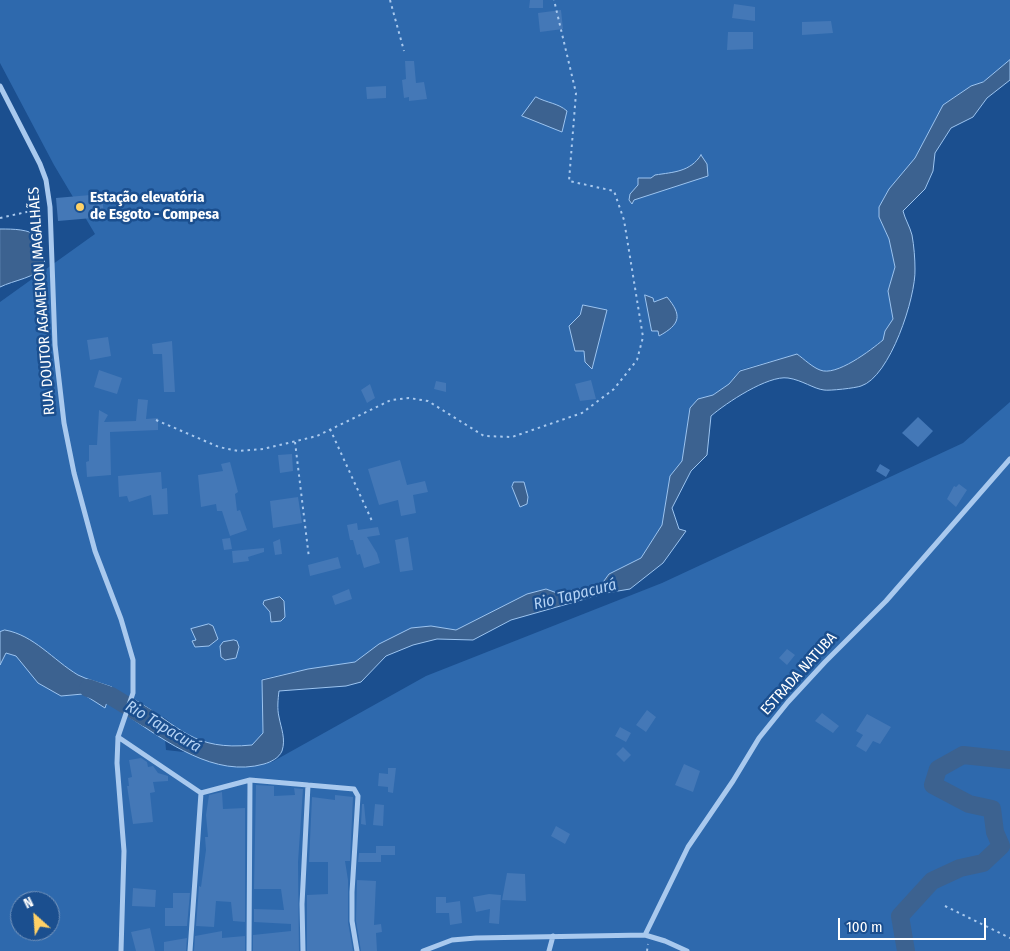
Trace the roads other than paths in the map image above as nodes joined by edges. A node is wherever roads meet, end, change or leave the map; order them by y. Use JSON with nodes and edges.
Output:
{"nodes":[{"id":1,"x":0,"y":86,"type":"edge"},
{"id":2,"x":1010,"y":459,"type":"edge"},
{"id":3,"x":118,"y":737,"type":"junction"},
{"id":4,"x":250,"y":780,"type":"junction"},
{"id":5,"x":308,"y":786,"type":"junction"},
{"id":6,"x":201,"y":793,"type":"junction"},
{"id":7,"x":645,"y":935,"type":"junction"},
{"id":8,"x":553,"y":936,"type":"junction"},
{"id":9,"x":121,"y":951,"type":"edge"},
{"id":10,"x":190,"y":951,"type":"edge"},
{"id":11,"x":250,"y":951,"type":"edge"},
{"id":12,"x":302,"y":951,"type":"edge"},
{"id":13,"x":357,"y":951,"type":"edge"},
{"id":14,"x":423,"y":951,"type":"edge"},
{"id":15,"x":549,"y":951,"type":"edge"},
{"id":16,"x":687,"y":951,"type":"edge"}],
"edges":[{"from":1,"to":3,"type":"street","name":"RUA DOUTOR AGAMENON MAGALHÃES"},
{"from":2,"to":7,"type":"street","name":"ESTRADA NATUBA"},
{"from":3,"to":6,"type":"street"},
{"from":3,"to":9,"type":"street"},
{"from":4,"to":5,"type":"street"},
{"from":4,"to":6,"type":"street"},
{"from":4,"to":11,"type":"street"},
{"from":5,"to":12,"type":"street"},
{"from":5,"to":13,"type":"street"},
{"from":6,"to":10,"type":"street"},
{"from":7,"to":8,"type":"street"},
{"from":7,"to":16,"type":"street"},
{"from":8,"to":14,"type":"street"},
{"from":8,"to":15,"type":"street"}]}
